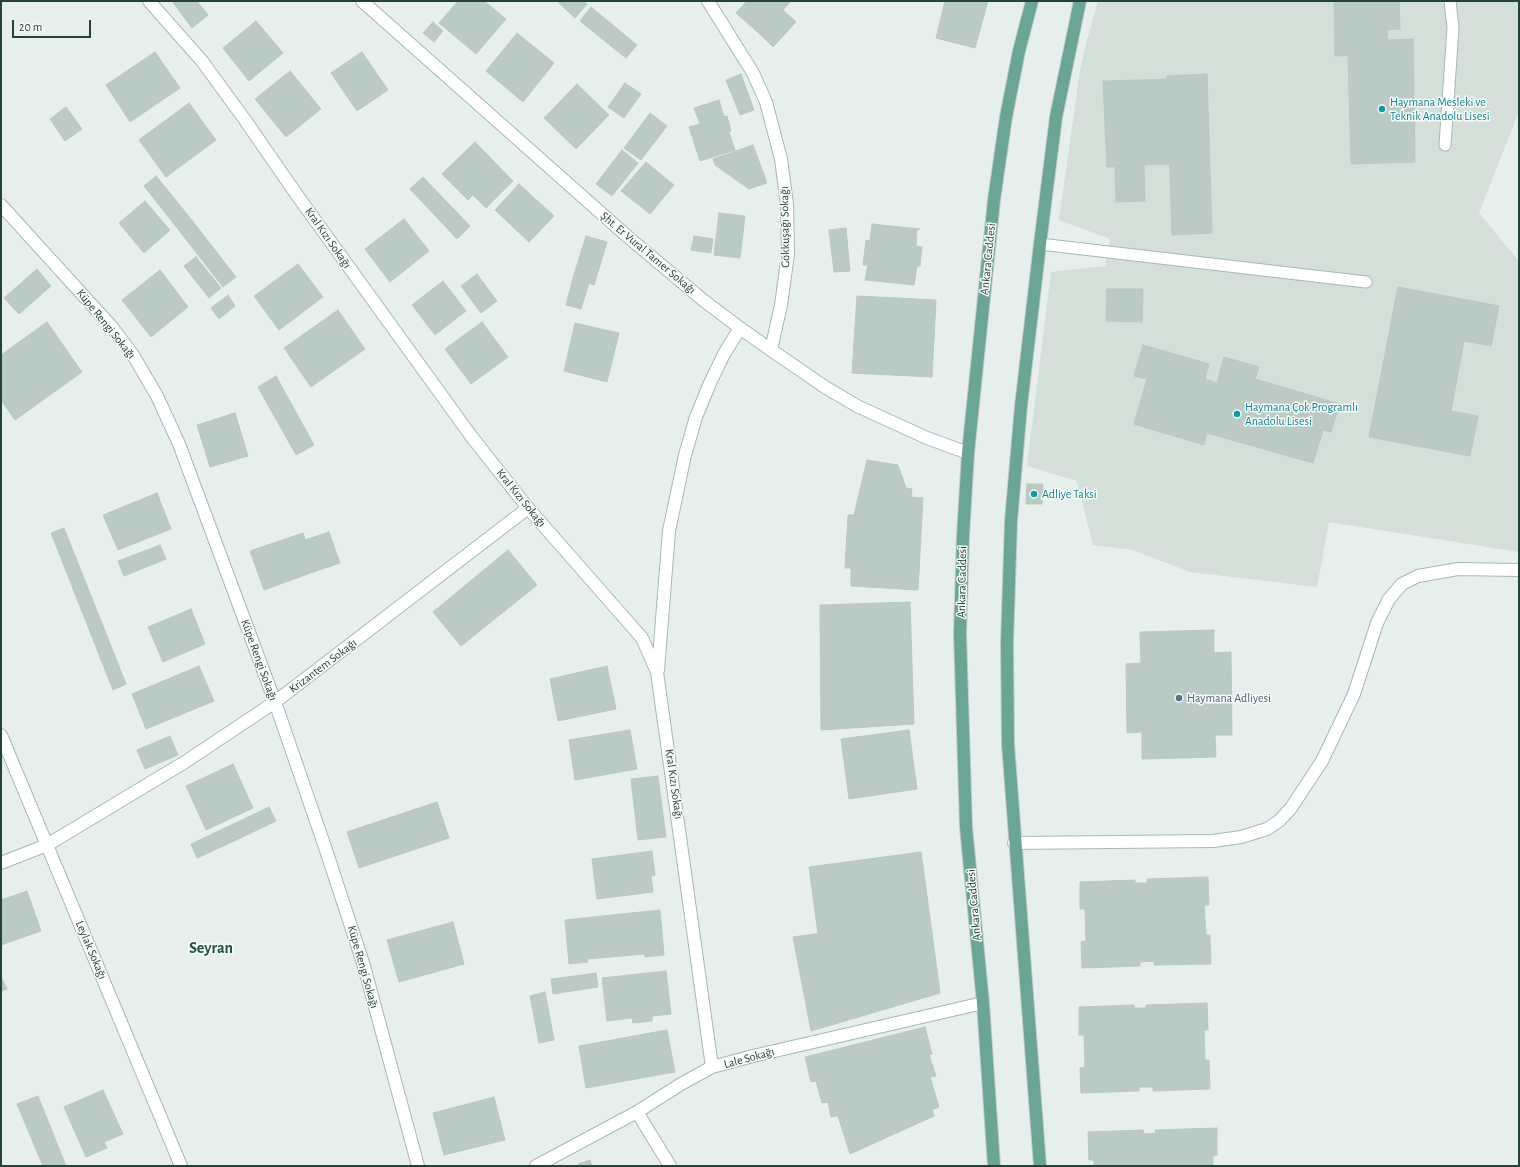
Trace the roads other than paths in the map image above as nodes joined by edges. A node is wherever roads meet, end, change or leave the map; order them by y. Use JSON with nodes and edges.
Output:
{"nodes":[{"id":1,"x":149,"y":1,"type":"edge"},
{"id":2,"x":362,"y":1,"type":"edge"},
{"id":3,"x":708,"y":1,"type":"edge"},
{"id":4,"x":1032,"y":1,"type":"edge"},
{"id":5,"x":1080,"y":1,"type":"edge"},
{"id":6,"x":1450,"y":1,"type":"edge"},
{"id":7,"x":1445,"y":145,"type":"dead end"},
{"id":8,"x":1,"y":205,"type":"edge"},
{"id":9,"x":1040,"y":244,"type":"junction"},
{"id":10,"x":1366,"y":282,"type":"dead end"},
{"id":11,"x":740,"y":328,"type":"junction"},
{"id":12,"x":771,"y":350,"type":"junction"},
{"id":13,"x":968,"y":453,"type":"junction"},
{"id":14,"x":528,"y":508,"type":"junction"},
{"id":15,"x":1519,"y":570,"type":"edge"},
{"id":16,"x":657,"y":672,"type":"junction"},
{"id":17,"x":275,"y":702,"type":"junction"},
{"id":18,"x":1,"y":735,"type":"edge"},
{"id":19,"x":1014,"y":843,"type":"junction"},
{"id":20,"x":47,"y":844,"type":"junction"},
{"id":21,"x":1,"y":863,"type":"edge"},
{"id":22,"x":983,"y":1003,"type":"junction"},
{"id":23,"x":712,"y":1068,"type":"junction"},
{"id":24,"x":637,"y":1112,"type":"junction"},
{"id":25,"x":181,"y":1166,"type":"edge"},
{"id":26,"x":418,"y":1166,"type":"edge"},
{"id":27,"x":536,"y":1166,"type":"edge"},
{"id":28,"x":670,"y":1166,"type":"edge"},
{"id":29,"x":994,"y":1166,"type":"edge"},
{"id":30,"x":1040,"y":1166,"type":"edge"}],
"edges":[{"from":1,"to":14,"type":"street","name":"Kral Kızı Sokağı"},
{"from":2,"to":11,"type":"street","name":"Şht. Er Vural Tamer Sokağı"},
{"from":3,"to":12,"type":"street","name":"Gökkuşağı Sokağı"},
{"from":4,"to":13,"type":"main road","name":"Ankara Caddesi"},
{"from":5,"to":9,"type":"main road"},
{"from":6,"to":7,"type":"lane"},
{"from":8,"to":17,"type":"street","name":"Küpe Rengi Sokağı"},
{"from":9,"to":10,"type":"lane"},
{"from":9,"to":19,"type":"main road"},
{"from":11,"to":12,"type":"street","name":"Şht. Er Vural Tamer Sokağı"},
{"from":11,"to":16,"type":"street"},
{"from":12,"to":13,"type":"street","name":"Şht. Er Vural Tamer Sokağı"},
{"from":13,"to":22,"type":"main road","name":"Ankara Caddesi"},
{"from":14,"to":16,"type":"street","name":"Kral Kızı Sokağı"},
{"from":14,"to":17,"type":"street","name":"Krizantem Sokağı"},
{"from":15,"to":19,"type":"street"},
{"from":16,"to":23,"type":"street","name":"Kral Kızı Sokağı"},
{"from":17,"to":20,"type":"street","name":"Krizantem Sokağı"},
{"from":17,"to":26,"type":"street","name":"Küpe Rengi Sokağı"},
{"from":18,"to":20,"type":"street","name":"Leylak Sokağı"},
{"from":19,"to":30,"type":"main road"},
{"from":20,"to":21,"type":"street","name":"Krizantem Sokağı"},
{"from":20,"to":25,"type":"street","name":"Leylak Sokağı"},
{"from":22,"to":23,"type":"street","name":"Lale Sokağı"},
{"from":22,"to":29,"type":"main road","name":"Ankara Caddesi"},
{"from":23,"to":24,"type":"street","name":"Lale Sokağı"},
{"from":24,"to":27,"type":"street","name":"Lale Sokağı"},
{"from":24,"to":28,"type":"street"}]}
